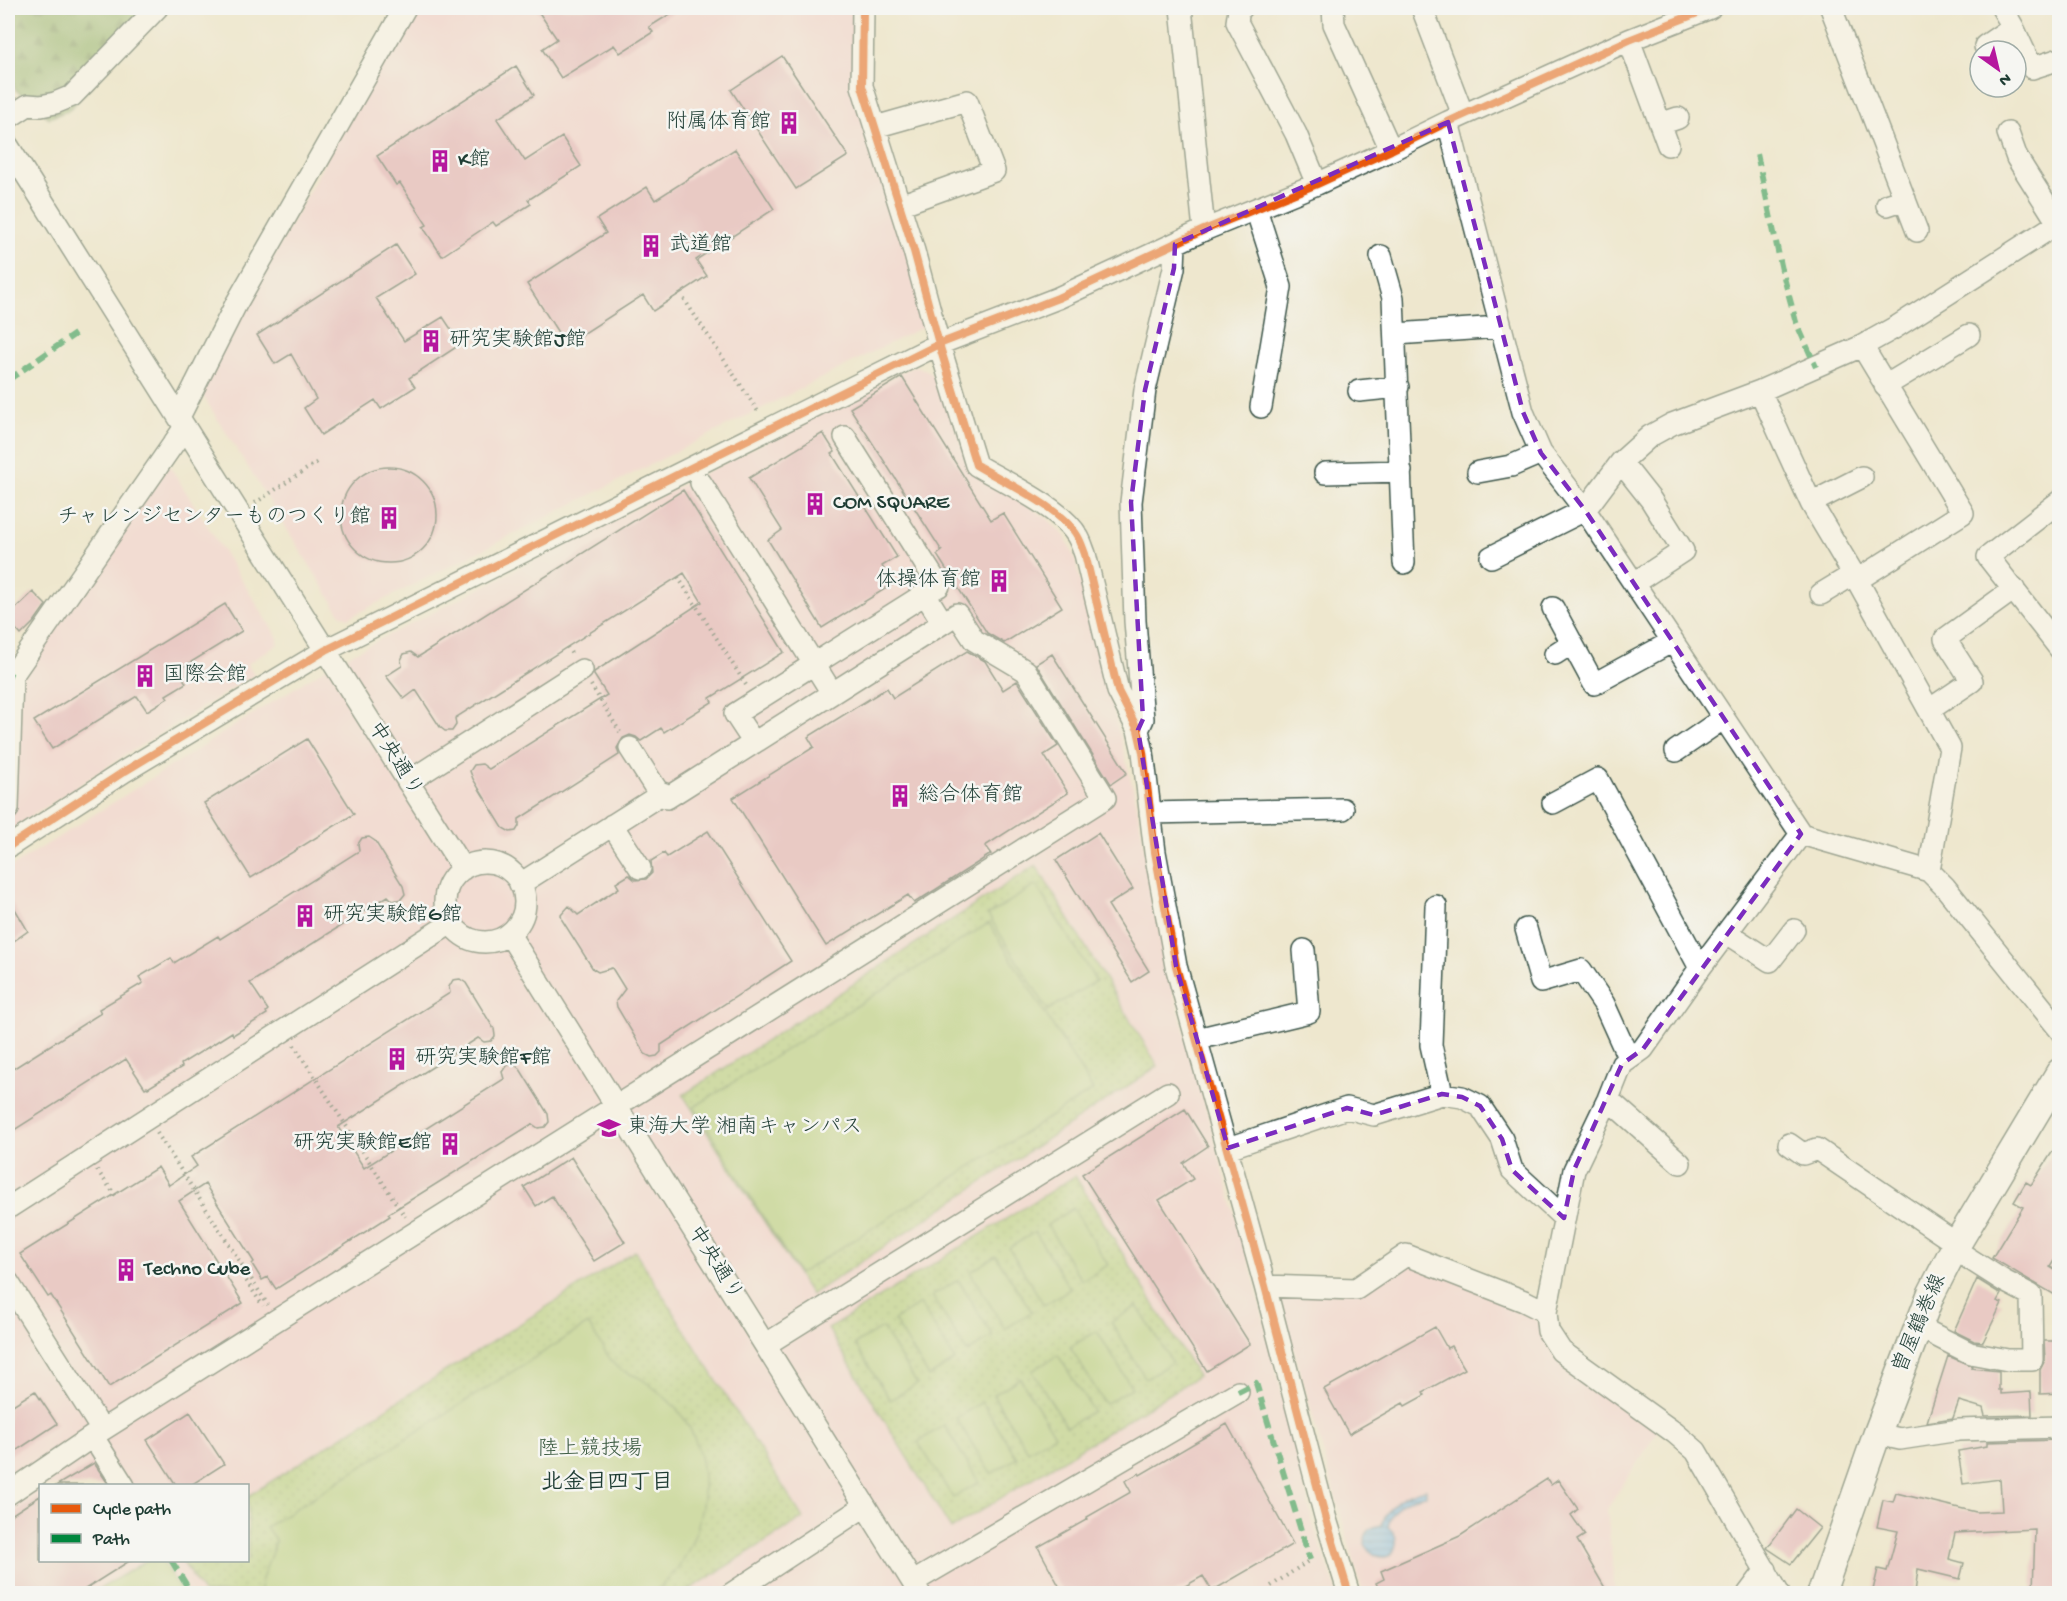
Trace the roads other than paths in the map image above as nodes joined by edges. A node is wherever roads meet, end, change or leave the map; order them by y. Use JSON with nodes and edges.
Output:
{"nodes":[{"id":1,"x":157,"y":8,"type":"edge"},
{"id":2,"x":405,"y":8,"type":"edge"},
{"id":3,"x":862,"y":8,"type":"edge"},
{"id":4,"x":1181,"y":8,"type":"edge"},
{"id":5,"x":1242,"y":8,"type":"edge"},
{"id":6,"x":1333,"y":8,"type":"edge"},
{"id":7,"x":1422,"y":8,"type":"edge"},
{"id":8,"x":1710,"y":8,"type":"edge"},
{"id":9,"x":1831,"y":8,"type":"edge"},
{"id":10,"x":2002,"y":8,"type":"edge"},
{"id":11,"x":2013,"y":27,"type":"junction"},
{"id":12,"x":1995,"y":39,"type":"edge"},
{"id":13,"x":1629,"y":40,"type":"junction"},
{"id":14,"x":2060,"y":59,"type":"edge"},
{"id":15,"x":8,"y":118,"type":"edge"},
{"id":16,"x":1455,"y":118,"type":"junction"},
{"id":17,"x":876,"y":127,"type":"junction"},
{"id":18,"x":2008,"y":133,"type":"dead end"},
{"id":19,"x":1668,"y":145,"type":"dead end"},
{"id":20,"x":8,"y":146,"type":"edge"},
{"id":21,"x":1391,"y":150,"type":"junction"},
{"id":22,"x":1317,"y":184,"type":"junction"},
{"id":23,"x":900,"y":205,"type":"junction"},
{"id":24,"x":1256,"y":209,"type":"junction"},
{"id":25,"x":2059,"y":222,"type":"edge"},
{"id":26,"x":1204,"y":230,"type":"junction"},
{"id":27,"x":1917,"y":231,"type":"dead end"},
{"id":28,"x":1175,"y":244,"type":"junction"},
{"id":29,"x":1381,"y":256,"type":"dead end"},
{"id":30,"x":1500,"y":327,"type":"junction"},
{"id":31,"x":1395,"y":334,"type":"junction"},
{"id":32,"x":1969,"y":335,"type":"dead end"},
{"id":33,"x":939,"y":344,"type":"junction"},
{"id":34,"x":1862,"y":346,"type":"junction"},
{"id":35,"x":1885,"y":386,"type":"junction"},
{"id":36,"x":1398,"y":387,"type":"junction"},
{"id":37,"x":1359,"y":391,"type":"dead end"},
{"id":38,"x":1760,"y":392,"type":"junction"},
{"id":39,"x":1261,"y":407,"type":"dead end"},
{"id":40,"x":182,"y":422,"type":"junction"},
{"id":41,"x":845,"y":437,"type":"dead end"},
{"id":42,"x":1542,"y":453,"type":"junction"},
{"id":43,"x":1621,"y":462,"type":"junction"},
{"id":44,"x":1401,"y":471,"type":"junction"},
{"id":45,"x":1478,"y":472,"type":"dead end"},
{"id":46,"x":1325,"y":474,"type":"dead end"},
{"id":47,"x":1862,"y":477,"type":"dead end"},
{"id":48,"x":701,"y":483,"type":"dead end"},
{"id":49,"x":2060,"y":501,"type":"edge"},
{"id":50,"x":1811,"y":503,"type":"junction"},
{"id":51,"x":1585,"y":510,"type":"junction"},
{"id":52,"x":1491,"y":557,"type":"dead end"},
{"id":53,"x":1404,"y":563,"type":"dead end"},
{"id":54,"x":1855,"y":577,"type":"junction"},
{"id":55,"x":1634,"y":583,"type":"junction"},
{"id":56,"x":2014,"y":589,"type":"junction"},
{"id":57,"x":925,"y":594,"type":"junction"},
{"id":58,"x":1821,"y":594,"type":"dead end"},
{"id":59,"x":1553,"y":608,"type":"dead end"},
{"id":60,"x":943,"y":623,"type":"junction"},
{"id":61,"x":1673,"y":642,"type":"junction"},
{"id":62,"x":2060,"y":649,"type":"edge"},
{"id":63,"x":326,"y":650,"type":"junction"},
{"id":64,"x":814,"y":664,"type":"junction"},
{"id":65,"x":582,"y":670,"type":"road end"},
{"id":66,"x":832,"y":693,"type":"junction"},
{"id":67,"x":1929,"y":710,"type":"junction"},
{"id":68,"x":1724,"y":718,"type":"junction"},
{"id":69,"x":1138,"y":729,"type":"junction"},
{"id":70,"x":754,"y":743,"type":"junction"},
{"id":71,"x":630,"y":748,"type":"road end"},
{"id":72,"x":1676,"y":751,"type":"dead end"},
{"id":73,"x":408,"y":782,"type":"junction"},
{"id":74,"x":660,"y":795,"type":"junction"},
{"id":75,"x":1553,"y":803,"type":"dead end"},
{"id":76,"x":8,"y":809,"type":"edge"},
{"id":77,"x":1343,"y":809,"type":"dead end"},
{"id":78,"x":1150,"y":813,"type":"junction"},
{"id":79,"x":612,"y":825,"type":"junction"},
{"id":80,"x":1801,"y":834,"type":"junction"},
{"id":81,"x":8,"y":847,"type":"edge"},
{"id":82,"x":640,"y":868,"type":"dead end"},
{"id":83,"x":463,"y":869,"type":"junction"},
{"id":84,"x":1929,"y":871,"type":"junction"},
{"id":85,"x":520,"y":884,"type":"junction"},
{"id":86,"x":1436,"y":906,"type":"dead end"},
{"id":87,"x":451,"y":923,"type":"junction"},
{"id":88,"x":1526,"y":929,"type":"dead end"},
{"id":89,"x":1794,"y":930,"type":"dead end"},
{"id":90,"x":1727,"y":933,"type":"junction"},
{"id":91,"x":509,"y":934,"type":"junction"},
{"id":92,"x":1304,"y":950,"type":"dead end"},
{"id":93,"x":1700,"y":968,"type":"junction"},
{"id":94,"x":2060,"y":1030,"type":"edge"},
{"id":95,"x":1197,"y":1039,"type":"junction"},
{"id":96,"x":1628,"y":1057,"type":"junction"},
{"id":97,"x":2060,"y":1072,"type":"edge"},
{"id":98,"x":1168,"y":1093,"type":"dead end"},
{"id":99,"x":1442,"y":1094,"type":"junction"},
{"id":100,"x":1608,"y":1100,"type":"junction"},
{"id":101,"x":616,"y":1106,"type":"junction"},
{"id":102,"x":1789,"y":1144,"type":"dead end"},
{"id":103,"x":1228,"y":1148,"type":"junction"},
{"id":104,"x":1680,"y":1163,"type":"dead end"},
{"id":105,"x":8,"y":1208,"type":"edge"},
{"id":106,"x":1564,"y":1218,"type":"junction"},
{"id":107,"x":1955,"y":1247,"type":"junction"},
{"id":108,"x":8,"y":1282,"type":"edge"},
{"id":109,"x":1265,"y":1286,"type":"junction"},
{"id":110,"x":1546,"y":1312,"type":"junction"},
{"id":111,"x":1917,"y":1326,"type":"junction"},
{"id":112,"x":765,"y":1345,"type":"junction"},
{"id":113,"x":1238,"y":1392,"type":"dead end"},
{"id":114,"x":2060,"y":1427,"type":"edge"},
{"id":115,"x":98,"y":1433,"type":"junction"},
{"id":116,"x":1877,"y":1434,"type":"junction"},
{"id":117,"x":124,"y":1484,"type":"edge"},
{"id":118,"x":8,"y":1494,"type":"edge"},
{"id":119,"x":865,"y":1506,"type":"junction"},
{"id":120,"x":1766,"y":1570,"type":"junction"},
{"id":121,"x":916,"y":1588,"type":"edge"},
{"id":122,"x":731,"y":1593,"type":"edge"},
{"id":123,"x":1349,"y":1593,"type":"edge"},
{"id":124,"x":1748,"y":1593,"type":"edge"},
{"id":125,"x":1779,"y":1593,"type":"edge"},
{"id":126,"x":1821,"y":1593,"type":"edge"}],
"edges":[{"from":1,"to":15,"type":"street"},
{"from":2,"to":40,"type":"street"},
{"from":3,"to":17,"type":"street"},
{"from":4,"to":26,"type":"street"},
{"from":5,"to":22,"type":"street"},
{"from":6,"to":21,"type":"street"},
{"from":7,"to":16,"type":"street"},
{"from":8,"to":13,"type":"street"},
{"from":9,"to":27,"type":"street"},
{"from":10,"to":11,"type":"street"},
{"from":11,"to":12,"type":"street"},
{"from":11,"to":14,"type":"street"},
{"from":13,"to":16,"type":"street"},
{"from":13,"to":19,"type":"street"},
{"from":16,"to":21,"type":"street"},
{"from":16,"to":30,"type":"street"},
{"from":17,"to":23,"type":"street"},
{"from":17,"to":23,"type":"street"},
{"from":18,"to":25,"type":"street"},
{"from":20,"to":40,"type":"street","name":"中央通り"},
{"from":21,"to":22,"type":"street"},
{"from":22,"to":24,"type":"street"},
{"from":23,"to":33,"type":"street"},
{"from":24,"to":26,"type":"street"},
{"from":24,"to":39,"type":"street"},
{"from":25,"to":34,"type":"street"},
{"from":26,"to":28,"type":"street"},
{"from":28,"to":33,"type":"street"},
{"from":28,"to":69,"type":"street"},
{"from":29,"to":31,"type":"street"},
{"from":30,"to":31,"type":"street"},
{"from":30,"to":42,"type":"street"},
{"from":31,"to":36,"type":"street"},
{"from":32,"to":35,"type":"street"},
{"from":33,"to":63,"type":"street"},
{"from":33,"to":69,"type":"street"},
{"from":34,"to":35,"type":"street"},
{"from":34,"to":38,"type":"street"},
{"from":35,"to":54,"type":"street"},
{"from":36,"to":37,"type":"street"},
{"from":36,"to":44,"type":"street"},
{"from":38,"to":43,"type":"street"},
{"from":38,"to":50,"type":"street"},
{"from":40,"to":63,"type":"street","name":"中央通り"},
{"from":40,"to":76,"type":"street"},
{"from":41,"to":57,"type":"street"},
{"from":42,"to":45,"type":"street"},
{"from":42,"to":51,"type":"street"},
{"from":43,"to":51,"type":"street"},
{"from":43,"to":55,"type":"street"},
{"from":44,"to":46,"type":"street"},
{"from":44,"to":53,"type":"street"},
{"from":47,"to":50,"type":"street"},
{"from":48,"to":64,"type":"street"},
{"from":49,"to":56,"type":"street"},
{"from":50,"to":54,"type":"street"},
{"from":51,"to":52,"type":"street"},
{"from":51,"to":55,"type":"street"},
{"from":54,"to":58,"type":"street"},
{"from":54,"to":67,"type":"street"},
{"from":55,"to":61,"type":"street"},
{"from":56,"to":62,"type":"street"},
{"from":56,"to":67,"type":"street"},
{"from":57,"to":60,"type":"street"},
{"from":57,"to":64,"type":"street"},
{"from":59,"to":61,"type":"street"},
{"from":60,"to":66,"type":"street"},
{"from":60,"to":101,"type":"street"},
{"from":61,"to":68,"type":"street"},
{"from":63,"to":73,"type":"street","name":"中央通り"},
{"from":63,"to":81,"type":"street"},
{"from":64,"to":66,"type":"street"},
{"from":64,"to":70,"type":"street"},
{"from":65,"to":73,"type":"street"},
{"from":66,"to":70,"type":"street"},
{"from":67,"to":84,"type":"street"},
{"from":68,"to":72,"type":"street"},
{"from":68,"to":80,"type":"street"},
{"from":69,"to":78,"type":"street"},
{"from":70,"to":74,"type":"street"},
{"from":71,"to":74,"type":"street"},
{"from":73,"to":83,"type":"street","name":"中央通り"},
{"from":74,"to":79,"type":"street"},
{"from":75,"to":93,"type":"street"},
{"from":77,"to":78,"type":"street"},
{"from":78,"to":95,"type":"street"},
{"from":79,"to":82,"type":"street"},
{"from":79,"to":85,"type":"street"},
{"from":80,"to":84,"type":"street"},
{"from":80,"to":90,"type":"street"},
{"from":83,"to":85,"type":"street"},
{"from":83,"to":87,"type":"street"},
{"from":84,"to":94,"type":"street"},
{"from":85,"to":91,"type":"street"},
{"from":86,"to":99,"type":"street"},
{"from":87,"to":91,"type":"street"},
{"from":87,"to":105,"type":"street"},
{"from":88,"to":96,"type":"street"},
{"from":89,"to":90,"type":"street"},
{"from":90,"to":93,"type":"street"},
{"from":91,"to":101,"type":"street","name":"中央通り"},
{"from":92,"to":95,"type":"street"},
{"from":93,"to":96,"type":"street"},
{"from":95,"to":103,"type":"street"},
{"from":96,"to":100,"type":"street"},
{"from":97,"to":107,"type":"main road","name":"曽屋鶴巻線"},
{"from":98,"to":112,"type":"street"},
{"from":99,"to":103,"type":"street"},
{"from":99,"to":106,"type":"street"},
{"from":100,"to":104,"type":"street"},
{"from":100,"to":106,"type":"street"},
{"from":101,"to":112,"type":"street","name":"中央通り"},
{"from":101,"to":115,"type":"street"},
{"from":102,"to":107,"type":"street"},
{"from":103,"to":109,"type":"street"},
{"from":106,"to":110,"type":"street"},
{"from":107,"to":111,"type":"main road","name":"曽屋鶴巻線"},
{"from":107,"to":111,"type":"street"},
{"from":108,"to":115,"type":"street"},
{"from":109,"to":110,"type":"street"},
{"from":109,"to":123,"type":"street"},
{"from":110,"to":120,"type":"street"},
{"from":111,"to":116,"type":"main road","name":"曽屋鶴巻線"},
{"from":112,"to":119,"type":"street","name":"中央通り"},
{"from":113,"to":121,"type":"street"},
{"from":114,"to":116,"type":"street"},
{"from":115,"to":117,"type":"street"},
{"from":115,"to":118,"type":"street"},
{"from":116,"to":126,"type":"main road","name":"曽屋鶴巻線"},
{"from":119,"to":121,"type":"street","name":"中央通り"},
{"from":119,"to":122,"type":"street"},
{"from":120,"to":124,"type":"street"},
{"from":120,"to":125,"type":"street"}]}
